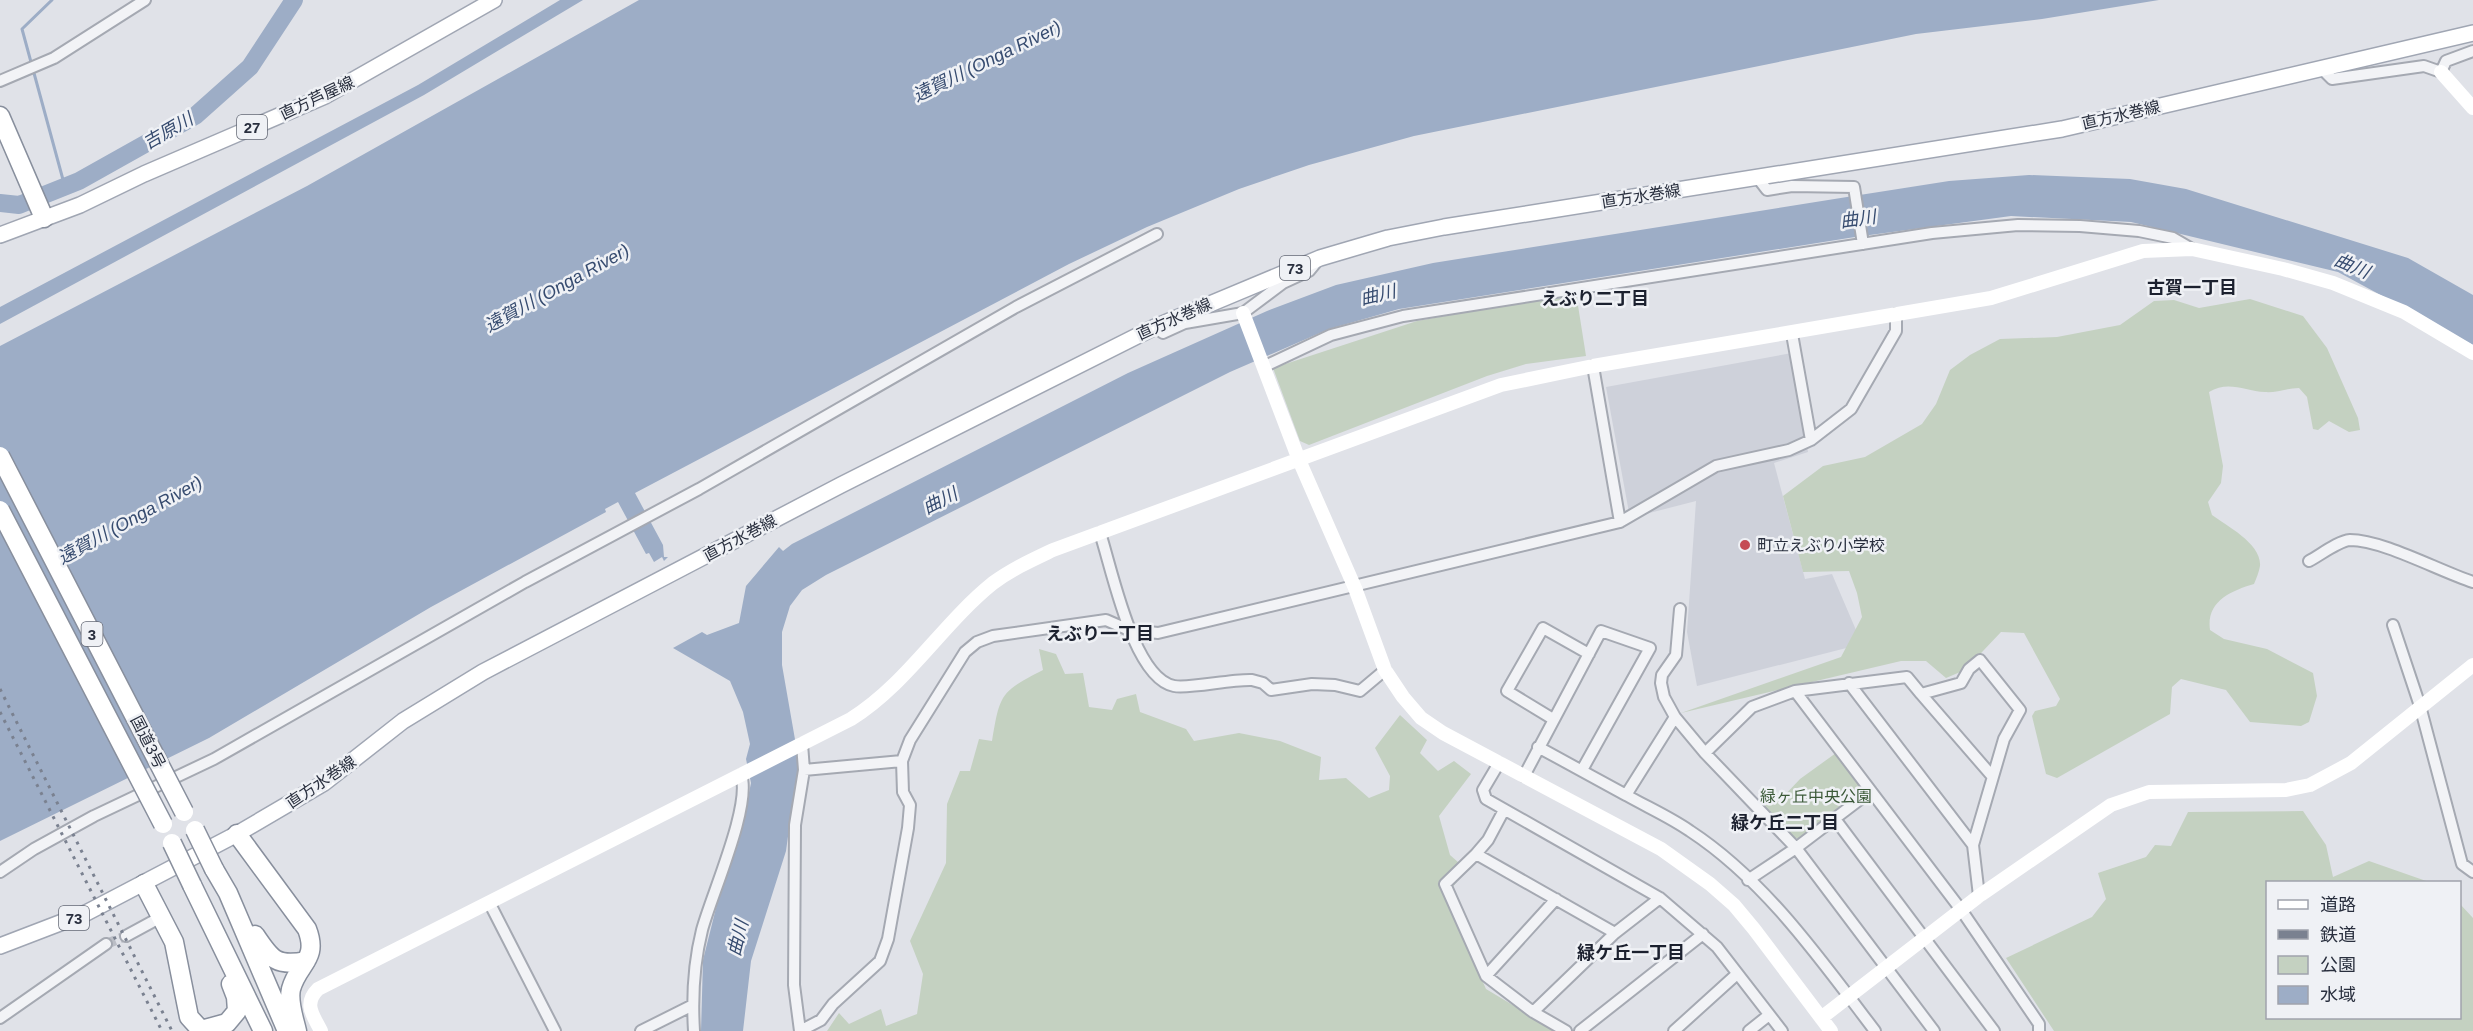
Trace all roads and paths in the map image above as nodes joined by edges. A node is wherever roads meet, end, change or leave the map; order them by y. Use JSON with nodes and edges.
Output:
{"nodes":[{"id":1,"x":145,"y":0,"type":"edge"},
{"id":2,"x":494,"y":0,"type":"edge"},
{"id":3,"x":2473,"y":33,"type":"edge"},
{"id":4,"x":2473,"y":51,"type":"edge"},
{"id":5,"x":2321,"y":68,"type":"junction"},
{"id":6,"x":2441,"y":72,"type":"junction"},
{"id":7,"x":0,"y":81,"type":"edge"},
{"id":8,"x":2473,"y":108,"type":"edge"},
{"id":9,"x":0,"y":116,"type":"edge"},
{"id":10,"x":1757,"y":177,"type":"junction"},
{"id":11,"x":42,"y":214,"type":"junction"},
{"id":12,"x":1157,"y":234,"type":"dead end"},
{"id":13,"x":0,"y":235,"type":"edge"},
{"id":14,"x":1863,"y":244,"type":"junction"},
{"id":15,"x":2192,"y":249,"type":"junction"},
{"id":16,"x":1320,"y":258,"type":"junction"},
{"id":17,"x":1243,"y":313,"type":"junction"},
{"id":18,"x":1896,"y":314,"type":"junction"},
{"id":19,"x":1155,"y":327,"type":"junction"},
{"id":20,"x":1792,"y":334,"type":"junction"},
{"id":21,"x":2473,"y":353,"type":"edge"},
{"id":22,"x":1265,"y":364,"type":"junction"},
{"id":23,"x":1593,"y":366,"type":"junction"},
{"id":24,"x":1811,"y":440,"type":"junction"},
{"id":25,"x":0,"y":456,"type":"edge"},
{"id":26,"x":1299,"y":460,"type":"junction"},
{"id":27,"x":0,"y":510,"type":"edge"},
{"id":28,"x":1620,"y":522,"type":"junction"},
{"id":29,"x":1100,"y":533,"type":"junction"},
{"id":30,"x":2308,"y":561,"type":"dead end"},
{"id":31,"x":2473,"y":582,"type":"edge"},
{"id":32,"x":1354,"y":588,"type":"junction"},
{"id":33,"x":1680,"y":609,"type":"dead end"},
{"id":34,"x":2393,"y":625,"type":"dead end"},
{"id":35,"x":1129,"y":630,"type":"junction"},
{"id":36,"x":1589,"y":654,"type":"junction"},
{"id":37,"x":2473,"y":665,"type":"edge"},
{"id":38,"x":1385,"y":670,"type":"junction"},
{"id":39,"x":1849,"y":684,"type":"junction"},
{"id":40,"x":1795,"y":691,"type":"junction"},
{"id":41,"x":1921,"y":694,"type":"junction"},
{"id":42,"x":2420,"y":706,"type":"junction"},
{"id":43,"x":1675,"y":717,"type":"junction"},
{"id":44,"x":1553,"y":719,"type":"junction"},
{"id":45,"x":800,"y":745,"type":"junction"},
{"id":46,"x":1538,"y":747,"type":"junction"},
{"id":47,"x":1705,"y":753,"type":"junction"},
{"id":48,"x":902,"y":761,"type":"junction"},
{"id":49,"x":1499,"y":763,"type":"junction"},
{"id":50,"x":804,"y":770,"type":"junction"},
{"id":51,"x":1582,"y":770,"type":"junction"},
{"id":52,"x":743,"y":774,"type":"junction"},
{"id":53,"x":1524,"y":776,"type":"junction"},
{"id":54,"x":1992,"y":776,"type":"junction"},
{"id":55,"x":1871,"y":791,"type":"junction"},
{"id":56,"x":1626,"y":795,"type":"junction"},
{"id":57,"x":1504,"y":810,"type":"junction"},
{"id":58,"x":1835,"y":819,"type":"junction"},
{"id":59,"x":237,"y":834,"type":"junction"},
{"id":60,"x":1973,"y":845,"type":"junction"},
{"id":61,"x":1796,"y":848,"type":"junction"},
{"id":62,"x":1476,"y":854,"type":"junction"},
{"id":63,"x":0,"y":872,"type":"edge"},
{"id":64,"x":2473,"y":873,"type":"edge"},
{"id":65,"x":1748,"y":880,"type":"junction"},
{"id":66,"x":144,"y":884,"type":"junction"},
{"id":67,"x":228,"y":893,"type":"junction"},
{"id":68,"x":1979,"y":896,"type":"junction"},
{"id":69,"x":1660,"y":898,"type":"junction"},
{"id":70,"x":1556,"y":899,"type":"junction"},
{"id":71,"x":490,"y":904,"type":"junction"},
{"id":72,"x":203,"y":909,"type":"junction"},
{"id":73,"x":1962,"y":910,"type":"junction"},
{"id":74,"x":161,"y":917,"type":"junction"},
{"id":75,"x":1615,"y":933,"type":"junction"},
{"id":76,"x":1703,"y":934,"type":"junction"},
{"id":77,"x":126,"y":936,"type":"tunnel mouth"},
{"id":78,"x":1924,"y":938,"type":"junction"},
{"id":79,"x":106,"y":944,"type":"tunnel mouth"},
{"id":80,"x":0,"y":946,"type":"edge"},
{"id":81,"x":306,"y":961,"type":"junction"},
{"id":82,"x":1887,"y":968,"type":"junction"},
{"id":83,"x":1737,"y":974,"type":"junction"},
{"id":84,"x":1485,"y":976,"type":"junction"},
{"id":85,"x":1849,"y":997,"type":"junction"},
{"id":86,"x":693,"y":1005,"type":"junction"},
{"id":87,"x":1533,"y":1012,"type":"junction"},
{"id":88,"x":1769,"y":1015,"type":"junction"},
{"id":89,"x":0,"y":1018,"type":"edge"},
{"id":90,"x":1821,"y":1018,"type":"junction"},
{"id":91,"x":210,"y":1030,"type":"edge"},
{"id":92,"x":263,"y":1031,"type":"edge"},
{"id":93,"x":287,"y":1031,"type":"edge"},
{"id":94,"x":297,"y":1031,"type":"edge"},
{"id":95,"x":321,"y":1031,"type":"edge"},
{"id":96,"x":555,"y":1031,"type":"edge"},
{"id":97,"x":641,"y":1031,"type":"edge"},
{"id":98,"x":694,"y":1031,"type":"edge"},
{"id":99,"x":1566,"y":1031,"type":"edge"},
{"id":100,"x":1580,"y":1031,"type":"edge"},
{"id":101,"x":1674,"y":1031,"type":"edge"},
{"id":102,"x":1749,"y":1031,"type":"edge"},
{"id":103,"x":1782,"y":1031,"type":"edge"},
{"id":104,"x":1831,"y":1031,"type":"edge"},
{"id":105,"x":1875,"y":1031,"type":"edge"},
{"id":106,"x":1935,"y":1031,"type":"edge"},
{"id":107,"x":1994,"y":1031,"type":"edge"},
{"id":108,"x":2039,"y":1031,"type":"edge"}],
"edges":[{"from":1,"to":7,"type":"street"},
{"from":2,"to":11,"type":"main road","name":"直方芦屋線","number":"27"},
{"from":3,"to":5,"type":"main road","name":"直方水巻線","number":"73"},
{"from":4,"to":6,"type":"street"},
{"from":5,"to":6,"type":"street"},
{"from":5,"to":10,"type":"main road","name":"直方水巻線","number":"73"},
{"from":6,"to":8,"type":"street"},
{"from":9,"to":11,"type":"highway"},
{"from":10,"to":14,"type":"street"},
{"from":10,"to":16,"type":"main road","name":"直方水巻線","number":"73"},
{"from":11,"to":13,"type":"main road","name":"直方芦屋線","number":"27"},
{"from":12,"to":63,"type":"street"},
{"from":14,"to":15,"type":"street"},
{"from":14,"to":22,"type":"street"},
{"from":15,"to":18,"type":"street"},
{"from":15,"to":21,"type":"street"},
{"from":16,"to":17,"type":"street"},
{"from":16,"to":19,"type":"main road","name":"直方水巻線","number":"73"},
{"from":17,"to":19,"type":"street"},
{"from":17,"to":22,"type":"street"},
{"from":18,"to":20,"type":"street"},
{"from":18,"to":24,"type":"street"},
{"from":19,"to":59,"type":"main road","name":"直方水巻線","number":"73"},
{"from":20,"to":23,"type":"street"},
{"from":20,"to":24,"type":"street"},
{"from":22,"to":26,"type":"street"},
{"from":23,"to":26,"type":"street"},
{"from":23,"to":28,"type":"street"},
{"from":24,"to":28,"type":"street"},
{"from":25,"to":67,"type":"highway","name":"国道3号","number":"3","bridge":true},
{"from":26,"to":29,"type":"street"},
{"from":26,"to":32,"type":"street"},
{"from":27,"to":72,"type":"highway","name":"国道3号","number":"3","bridge":true},
{"from":28,"to":32,"type":"street"},
{"from":29,"to":35,"type":"street"},
{"from":29,"to":45,"type":"street"},
{"from":30,"to":31,"type":"street"},
{"from":32,"to":35,"type":"street"},
{"from":32,"to":38,"type":"street"},
{"from":33,"to":43,"type":"street"},
{"from":34,"to":42,"type":"street"},
{"from":35,"to":38,"type":"street"},
{"from":35,"to":48,"type":"street"},
{"from":36,"to":44,"type":"street"},
{"from":36,"to":44,"type":"street"},
{"from":36,"to":51,"type":"street"},
{"from":37,"to":42,"type":"street"},
{"from":38,"to":49,"type":"street"},
{"from":39,"to":40,"type":"street"},
{"from":39,"to":41,"type":"street"},
{"from":39,"to":60,"type":"street"},
{"from":40,"to":47,"type":"street"},
{"from":40,"to":55,"type":"street"},
{"from":41,"to":54,"type":"street"},
{"from":41,"to":54,"type":"street"},
{"from":42,"to":64,"type":"street"},
{"from":42,"to":68,"type":"street"},
{"from":43,"to":47,"type":"street"},
{"from":43,"to":56,"type":"street"},
{"from":44,"to":46,"type":"street"},
{"from":45,"to":50,"type":"street"},
{"from":45,"to":52,"type":"street"},
{"from":46,"to":51,"type":"street"},
{"from":46,"to":53,"type":"street"},
{"from":47,"to":61,"type":"street"},
{"from":48,"to":50,"type":"street"},
{"from":48,"to":50,"type":"street"},
{"from":49,"to":53,"type":"street"},
{"from":49,"to":57,"type":"street"},
{"from":51,"to":56,"type":"street"},
{"from":52,"to":71,"type":"street"},
{"from":52,"to":86,"type":"street"},
{"from":53,"to":90,"type":"street"},
{"from":54,"to":60,"type":"street"},
{"from":55,"to":58,"type":"street"},
{"from":55,"to":73,"type":"street"},
{"from":56,"to":65,"type":"street"},
{"from":57,"to":62,"type":"street"},
{"from":57,"to":69,"type":"street"},
{"from":58,"to":61,"type":"street"},
{"from":58,"to":78,"type":"street"},
{"from":59,"to":66,"type":"main road","name":"直方水巻線","number":"73"},
{"from":59,"to":81,"type":"highway"},
{"from":60,"to":68,"type":"street"},
{"from":61,"to":65,"type":"street"},
{"from":61,"to":82,"type":"street"},
{"from":62,"to":70,"type":"street"},
{"from":62,"to":84,"type":"street"},
{"from":65,"to":85,"type":"street"},
{"from":66,"to":74,"type":"highway"},
{"from":66,"to":80,"type":"main road","name":"直方水巻線","number":"73"},
{"from":67,"to":81,"type":"highway"},
{"from":67,"to":93,"type":"highway","name":"国道3号","number":"3"},
{"from":68,"to":73,"type":"street"},
{"from":69,"to":75,"type":"street"},
{"from":69,"to":76,"type":"street"},
{"from":70,"to":75,"type":"street"},
{"from":70,"to":84,"type":"street"},
{"from":71,"to":95,"type":"street"},
{"from":71,"to":96,"type":"street"},
{"from":72,"to":91,"type":"highway"},
{"from":72,"to":92,"type":"highway","name":"国道3号","number":"3"},
{"from":73,"to":78,"type":"street"},
{"from":73,"to":108,"type":"street"},
{"from":74,"to":77,"type":"street"},
{"from":74,"to":91,"type":"highway"},
{"from":75,"to":87,"type":"street"},
{"from":76,"to":83,"type":"street"},
{"from":76,"to":100,"type":"street"},
{"from":78,"to":82,"type":"street"},
{"from":78,"to":107,"type":"street"},
{"from":79,"to":89,"type":"street"},
{"from":81,"to":94,"type":"highway"},
{"from":82,"to":85,"type":"street"},
{"from":82,"to":106,"type":"street"},
{"from":83,"to":88,"type":"street"},
{"from":83,"to":101,"type":"street"},
{"from":84,"to":87,"type":"street"},
{"from":85,"to":90,"type":"street"},
{"from":85,"to":105,"type":"street"},
{"from":86,"to":97,"type":"street"},
{"from":86,"to":98,"type":"street"},
{"from":87,"to":99,"type":"street"},
{"from":88,"to":102,"type":"street"},
{"from":88,"to":103,"type":"street"},
{"from":90,"to":104,"type":"street"}]}
